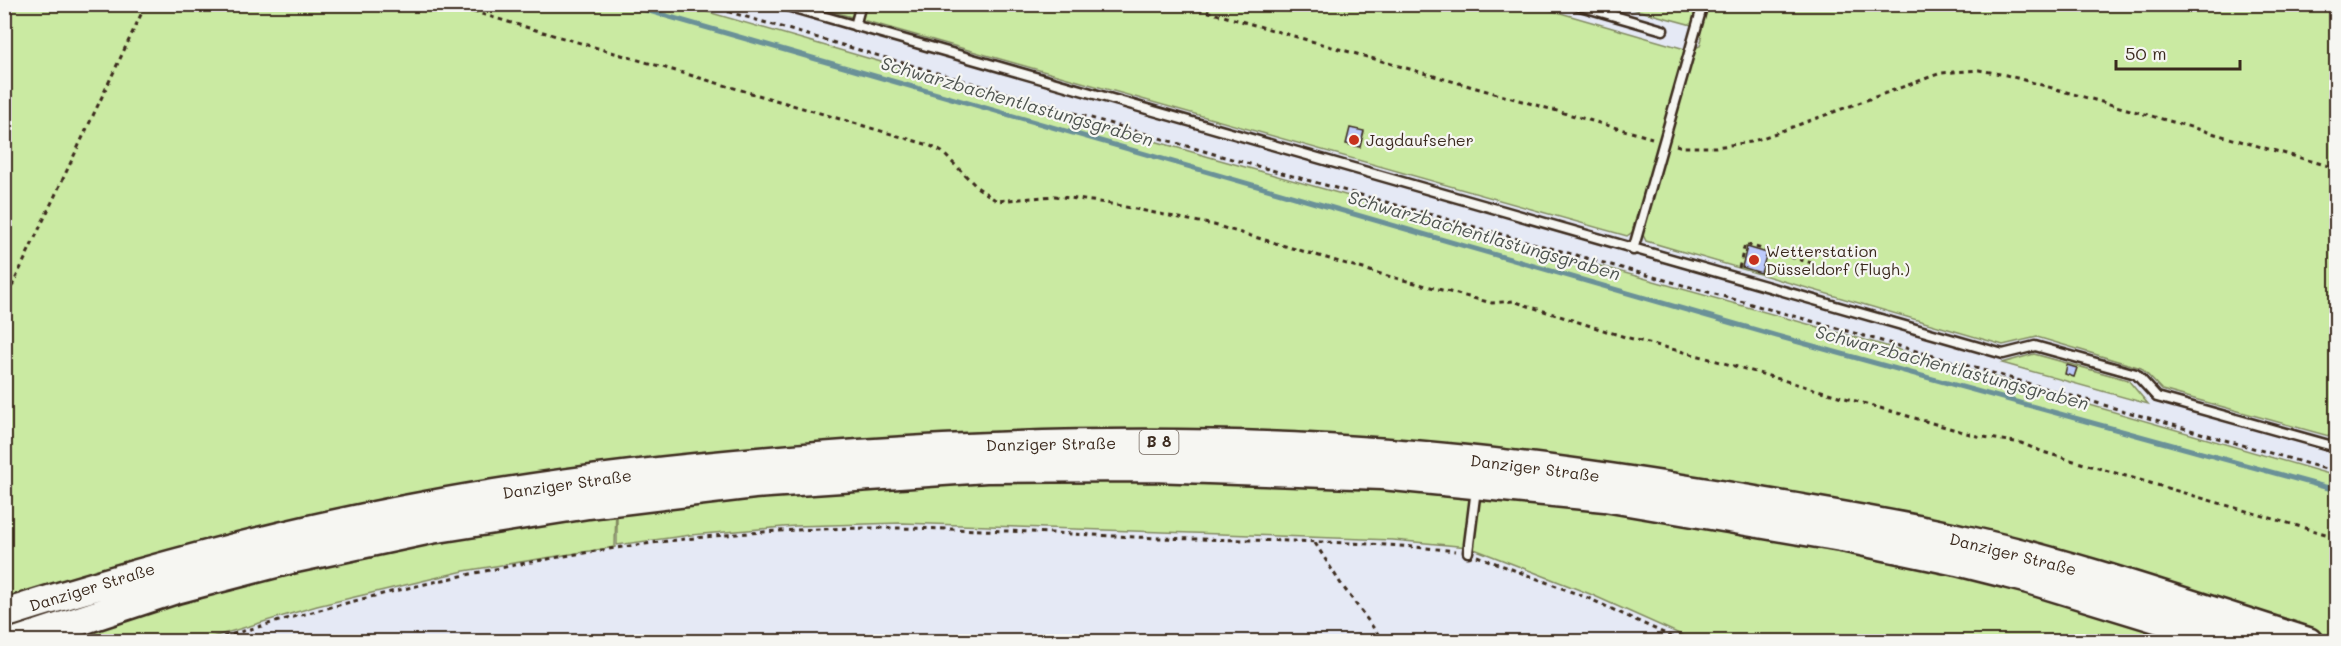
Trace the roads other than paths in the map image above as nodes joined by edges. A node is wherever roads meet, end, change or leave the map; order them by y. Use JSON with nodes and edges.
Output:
{"nodes":[{"id":1,"x":780,"y":4,"type":"edge"},
{"id":2,"x":861,"y":4,"type":"edge"},
{"id":3,"x":1573,"y":4,"type":"edge"},
{"id":4,"x":1703,"y":4,"type":"edge"},
{"id":5,"x":855,"y":26,"type":"junction"},
{"id":6,"x":1663,"y":30,"type":"dead end"},
{"id":7,"x":1633,"y":250,"type":"junction"},
{"id":8,"x":2337,"y":447,"type":"edge"},
{"id":9,"x":1476,"y":483,"type":"junction"},
{"id":10,"x":1468,"y":552,"type":"road end"},
{"id":11,"x":4,"y":614,"type":"edge"},
{"id":12,"x":15,"y":642,"type":"edge"},
{"id":13,"x":2235,"y":642,"type":"edge"},
{"id":14,"x":2308,"y":642,"type":"edge"}],
"edges":[{"from":1,"to":5,"type":"lane"},
{"from":2,"to":5,"type":"lane"},
{"from":3,"to":6,"type":"lane"},
{"from":4,"to":7,"type":"lane"},
{"from":5,"to":7,"type":"lane"},
{"from":7,"to":8,"type":"lane"},
{"from":9,"to":10,"type":"lane"},
{"from":9,"to":12,"type":"highway","name":"Danziger Straße","number":"B 8"},
{"from":9,"to":13,"type":"highway","name":"Danziger Straße","number":"B 8"},
{"from":11,"to":14,"type":"highway","name":"Danziger Straße","number":"B 8"}]}
